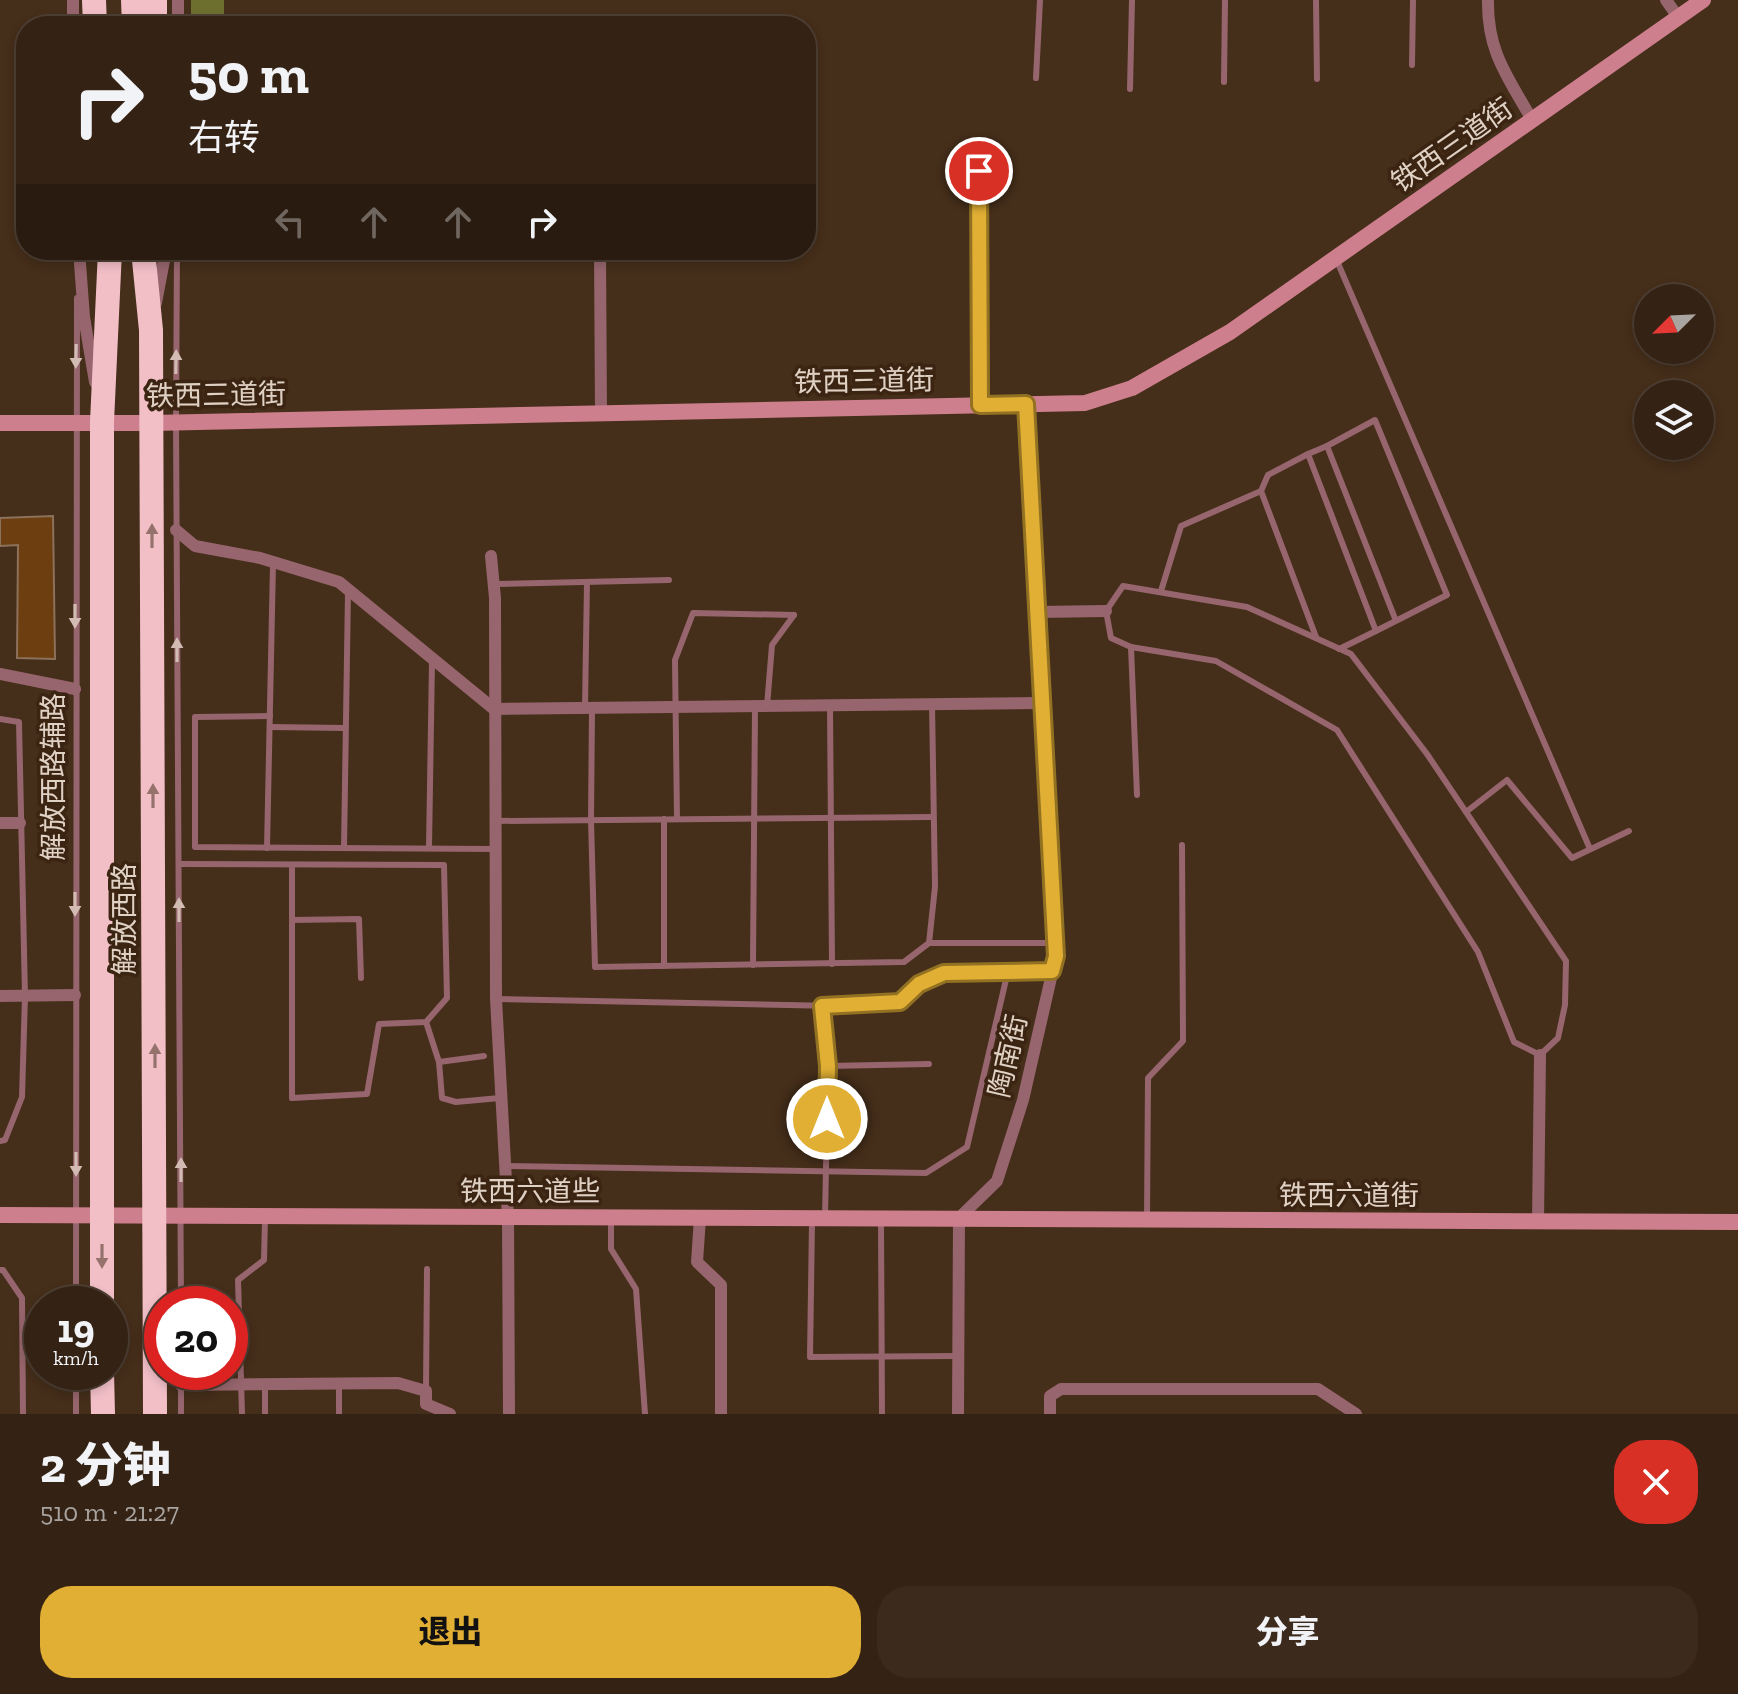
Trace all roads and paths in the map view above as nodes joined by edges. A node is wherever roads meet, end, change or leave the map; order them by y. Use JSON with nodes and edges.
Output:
{"nodes":[{"id":1,"x":1040,"y":0,"type":"edge"},
{"id":2,"x":1132,"y":0,"type":"edge"},
{"id":3,"x":1225,"y":0,"type":"edge"},
{"id":4,"x":1316,"y":0,"type":"edge"},
{"id":5,"x":1413,"y":0,"type":"edge"},
{"id":6,"x":1488,"y":0,"type":"edge"},
{"id":7,"x":1666,"y":0,"type":"edge"},
{"id":8,"x":1703,"y":0,"type":"edge"},
{"id":9,"x":1678,"y":17,"type":"junction"},
{"id":10,"x":1412,"y":65,"type":"dead end"},
{"id":11,"x":1036,"y":78,"type":"dead end"},
{"id":12,"x":1317,"y":79,"type":"dead end"},
{"id":13,"x":1224,"y":82,"type":"dead end"},
{"id":14,"x":1130,"y":89,"type":"dead end"},
{"id":15,"x":1532,"y":120,"type":"junction"},
{"id":16,"x":979,"y":171,"type":"dead end"},
{"id":17,"x":1336,"y":258,"type":"junction"},
{"id":18,"x":79,"y":260,"type":"edge"},
{"id":19,"x":80,"y":260,"type":"edge"},
{"id":20,"x":107,"y":260,"type":"edge"},
{"id":21,"x":144,"y":260,"type":"edge"},
{"id":22,"x":154,"y":260,"type":"edge"},
{"id":23,"x":164,"y":260,"type":"edge"},
{"id":24,"x":176,"y":260,"type":"edge"},
{"id":25,"x":600,"y":260,"type":"edge"},
{"id":26,"x":151,"y":330,"type":"junction"},
{"id":27,"x":1026,"y":404,"type":"junction"},
{"id":28,"x":980,"y":405,"type":"junction"},
{"id":29,"x":601,"y":413,"type":"junction"},
{"id":30,"x":75,"y":422,"type":"junction"},
{"id":31,"x":102,"y":422,"type":"junction"},
{"id":32,"x":164,"y":422,"type":"junction"},
{"id":33,"x":0,"y":423,"type":"edge"},
{"id":34,"x":1327,"y":446,"type":"junction"},
{"id":35,"x":1308,"y":454,"type":"junction"},
{"id":36,"x":1261,"y":491,"type":"junction"},
{"id":37,"x":176,"y":530,"type":"junction"},
{"id":38,"x":491,"y":556,"type":"dead end"},
{"id":39,"x":273,"y":562,"type":"junction"},
{"id":40,"x":669,"y":580,"type":"dead end"},
{"id":41,"x":587,"y":582,"type":"junction"},
{"id":42,"x":494,"y":584,"type":"junction"},
{"id":43,"x":348,"y":588,"type":"junction"},
{"id":44,"x":1161,"y":591,"type":"junction"},
{"id":45,"x":1106,"y":611,"type":"junction"},
{"id":46,"x":1037,"y":612,"type":"junction"},
{"id":47,"x":1396,"y":621,"type":"junction"},
{"id":48,"x":1376,"y":631,"type":"junction"},
{"id":49,"x":1316,"y":638,"type":"junction"},
{"id":50,"x":1131,"y":647,"type":"junction"},
{"id":51,"x":1339,"y":649,"type":"junction"},
{"id":52,"x":432,"y":658,"type":"junction"},
{"id":53,"x":0,"y":674,"type":"edge"},
{"id":54,"x":75,"y":689,"type":"junction"},
{"id":55,"x":1042,"y":703,"type":"junction"},
{"id":56,"x":932,"y":704,"type":"junction"},
{"id":57,"x":761,"y":706,"type":"junction"},
{"id":58,"x":830,"y":706,"type":"junction"},
{"id":59,"x":675,"y":708,"type":"junction"},
{"id":60,"x":494,"y":709,"type":"junction"},
{"id":61,"x":589,"y":709,"type":"junction"},
{"id":62,"x":270,"y":716,"type":"junction"},
{"id":63,"x":0,"y":719,"type":"edge"},
{"id":64,"x":270,"y":727,"type":"junction"},
{"id":65,"x":345,"y":728,"type":"junction"},
{"id":66,"x":1137,"y":795,"type":"dead end"},
{"id":67,"x":1466,"y":812,"type":"junction"},
{"id":68,"x":932,"y":817,"type":"junction"},
{"id":69,"x":755,"y":818,"type":"junction"},
{"id":70,"x":832,"y":818,"type":"junction"},
{"id":71,"x":664,"y":819,"type":"junction"},
{"id":72,"x":677,"y":819,"type":"junction"},
{"id":73,"x":591,"y":820,"type":"junction"},
{"id":74,"x":495,"y":821,"type":"junction"},
{"id":75,"x":0,"y":823,"type":"edge"},
{"id":76,"x":20,"y":823,"type":"junction"},
{"id":77,"x":1629,"y":831,"type":"dead end"},
{"id":78,"x":1182,"y":845,"type":"dead end"},
{"id":79,"x":267,"y":848,"type":"junction"},
{"id":80,"x":344,"y":848,"type":"junction"},
{"id":81,"x":429,"y":848,"type":"junction"},
{"id":82,"x":495,"y":849,"type":"junction"},
{"id":83,"x":1590,"y":849,"type":"junction"},
{"id":84,"x":179,"y":864,"type":"junction"},
{"id":85,"x":292,"y":865,"type":"junction"},
{"id":86,"x":292,"y":920,"type":"junction"},
{"id":87,"x":929,"y":943,"type":"junction"},
{"id":88,"x":1055,"y":943,"type":"junction"},
{"id":89,"x":832,"y":964,"type":"junction"},
{"id":90,"x":753,"y":965,"type":"junction"},
{"id":91,"x":664,"y":966,"type":"junction"},
{"id":92,"x":1008,"y":971,"type":"junction"},
{"id":93,"x":1052,"y":971,"type":"junction"},
{"id":94,"x":361,"y":978,"type":"dead end"},
{"id":95,"x":75,"y":995,"type":"junction"},
{"id":96,"x":0,"y":996,"type":"edge"},
{"id":97,"x":25,"y":996,"type":"junction"},
{"id":98,"x":496,"y":999,"type":"junction"},
{"id":99,"x":822,"y":1006,"type":"junction"},
{"id":100,"x":426,"y":1022,"type":"junction"},
{"id":101,"x":1540,"y":1055,"type":"junction"},
{"id":102,"x":484,"y":1056,"type":"dead end"},
{"id":103,"x":439,"y":1062,"type":"junction"},
{"id":104,"x":929,"y":1064,"type":"dead end"},
{"id":105,"x":828,"y":1066,"type":"junction"},
{"id":106,"x":502,"y":1097,"type":"junction"},
{"id":107,"x":0,"y":1141,"type":"edge"},
{"id":108,"x":506,"y":1166,"type":"junction"},
{"id":109,"x":827,"y":1172,"type":"junction"},
{"id":110,"x":0,"y":1215,"type":"edge"},
{"id":111,"x":181,"y":1215,"type":"junction"},
{"id":112,"x":102,"y":1216,"type":"junction"},
{"id":113,"x":155,"y":1216,"type":"junction"},
{"id":114,"x":265,"y":1216,"type":"junction"},
{"id":115,"x":76,"y":1217,"type":"junction"},
{"id":116,"x":508,"y":1217,"type":"junction"},
{"id":117,"x":611,"y":1217,"type":"junction"},
{"id":118,"x":700,"y":1218,"type":"junction"},
{"id":119,"x":818,"y":1218,"type":"junction"},
{"id":120,"x":881,"y":1218,"type":"junction"},
{"id":121,"x":959,"y":1218,"type":"junction"},
{"id":122,"x":1147,"y":1219,"type":"junction"},
{"id":123,"x":1538,"y":1222,"type":"junction"},
{"id":124,"x":1738,"y":1222,"type":"edge"},
{"id":125,"x":427,"y":1269,"type":"dead end"},
{"id":126,"x":0,"y":1270,"type":"edge"},
{"id":127,"x":76,"y":1286,"type":"edge"},
{"id":128,"x":102,"y":1286,"type":"edge"},
{"id":129,"x":181,"y":1286,"type":"edge"},
{"id":130,"x":238,"y":1286,"type":"edge"},
{"id":131,"x":958,"y":1356,"type":"junction"},
{"id":132,"x":881,"y":1358,"type":"junction"},
{"id":133,"x":248,"y":1384,"type":"edge"},
{"id":134,"x":265,"y":1384,"type":"junction"},
{"id":135,"x":339,"y":1384,"type":"junction"},
{"id":136,"x":76,"y":1390,"type":"edge"},
{"id":137,"x":102,"y":1390,"type":"edge"},
{"id":138,"x":181,"y":1390,"type":"edge"},
{"id":139,"x":243,"y":1390,"type":"edge"},
{"id":140,"x":426,"y":1403,"type":"edge"},
{"id":141,"x":23,"y":1414,"type":"edge"},
{"id":142,"x":76,"y":1414,"type":"edge"},
{"id":143,"x":103,"y":1414,"type":"edge"},
{"id":144,"x":155,"y":1414,"type":"edge"},
{"id":145,"x":181,"y":1414,"type":"edge"},
{"id":146,"x":242,"y":1414,"type":"edge"},
{"id":147,"x":265,"y":1414,"type":"edge"},
{"id":148,"x":339,"y":1414,"type":"edge"},
{"id":149,"x":450,"y":1414,"type":"edge"},
{"id":150,"x":509,"y":1414,"type":"edge"},
{"id":151,"x":645,"y":1414,"type":"edge"},
{"id":152,"x":721,"y":1414,"type":"edge"},
{"id":153,"x":882,"y":1414,"type":"edge"},
{"id":154,"x":958,"y":1414,"type":"edge"},
{"id":155,"x":1050,"y":1414,"type":"edge"},
{"id":156,"x":1356,"y":1414,"type":"edge"}],
"edges":[{"from":1,"to":11,"type":"lane"},
{"from":2,"to":14,"type":"lane"},
{"from":3,"to":13,"type":"lane"},
{"from":4,"to":12,"type":"lane"},
{"from":5,"to":10,"type":"lane"},
{"from":6,"to":15,"type":"street"},
{"from":7,"to":9,"type":"street"},
{"from":8,"to":9,"type":"street","name":"铁西三道街"},
{"from":9,"to":15,"type":"street","name":"铁西三道街"},
{"from":15,"to":17,"type":"street","name":"铁西三道街"},
{"from":16,"to":28,"type":"lane"},
{"from":17,"to":27,"type":"street","name":"铁西三道街"},
{"from":17,"to":83,"type":"lane"},
{"from":18,"to":30,"type":"lane","name":"解放西路辅路","one_way":true},
{"from":19,"to":31,"type":"street"},
{"from":20,"to":31,"type":"highway","name":"解放西路"},
{"from":21,"to":26,"type":"highway"},
{"from":22,"to":26,"type":"highway"},
{"from":23,"to":26,"type":"street"},
{"from":32,"to":24,"type":"lane","one_way":true},
{"from":25,"to":29,"type":"street"},
{"from":26,"to":32,"type":"highway","name":"解放西路"},
{"from":27,"to":28,"type":"street","name":"铁西三道街"},
{"from":27,"to":46,"type":"street","name":"陶南街"},
{"from":28,"to":29,"type":"street","name":"铁西三道街"},
{"from":29,"to":32,"type":"street","name":"铁西三道街"},
{"from":30,"to":31,"type":"street","name":"铁西三道街"},
{"from":30,"to":33,"type":"street","name":"铁西三道街"},
{"from":30,"to":54,"type":"lane","name":"解放西路辅路","one_way":true},
{"from":31,"to":32,"type":"street","name":"铁西三道街"},
{"from":31,"to":112,"type":"highway","name":"解放西路"},
{"from":32,"to":37,"type":"lane"},
{"from":113,"to":32,"type":"highway","name":"解放西路","one_way":true},
{"from":34,"to":35,"type":"lane"},
{"from":34,"to":47,"type":"lane"},
{"from":34,"to":47,"type":"lane"},
{"from":35,"to":36,"type":"lane"},
{"from":35,"to":48,"type":"lane"},
{"from":36,"to":44,"type":"lane"},
{"from":36,"to":49,"type":"lane"},
{"from":37,"to":39,"type":"street"},
{"from":84,"to":37,"type":"lane","one_way":true},
{"from":38,"to":42,"type":"street"},
{"from":39,"to":43,"type":"street"},
{"from":39,"to":62,"type":"lane"},
{"from":40,"to":41,"type":"lane"},
{"from":41,"to":42,"type":"lane"},
{"from":41,"to":61,"type":"lane"},
{"from":42,"to":60,"type":"street"},
{"from":43,"to":52,"type":"street"},
{"from":43,"to":65,"type":"lane"},
{"from":44,"to":45,"type":"lane"},
{"from":44,"to":49,"type":"lane"},
{"from":45,"to":46,"type":"street"},
{"from":45,"to":50,"type":"lane"},
{"from":46,"to":55,"type":"street","name":"陶南街"},
{"from":47,"to":48,"type":"lane"},
{"from":48,"to":51,"type":"lane"},
{"from":49,"to":51,"type":"lane"},
{"from":50,"to":66,"type":"lane"},
{"from":50,"to":101,"type":"lane"},
{"from":51,"to":67,"type":"lane"},
{"from":52,"to":60,"type":"street"},
{"from":52,"to":81,"type":"lane"},
{"from":53,"to":54,"type":"street"},
{"from":54,"to":95,"type":"lane","name":"解放西路辅路","one_way":true},
{"from":55,"to":56,"type":"street"},
{"from":55,"to":88,"type":"street","name":"陶南街"},
{"from":56,"to":58,"type":"street"},
{"from":56,"to":68,"type":"lane"},
{"from":57,"to":58,"type":"street"},
{"from":57,"to":59,"type":"street"},
{"from":57,"to":59,"type":"lane"},
{"from":57,"to":69,"type":"lane"},
{"from":58,"to":70,"type":"lane"},
{"from":59,"to":61,"type":"street"},
{"from":59,"to":72,"type":"lane"},
{"from":60,"to":61,"type":"street"},
{"from":60,"to":74,"type":"street"},
{"from":61,"to":73,"type":"lane"},
{"from":62,"to":64,"type":"lane"},
{"from":62,"to":79,"type":"lane"},
{"from":63,"to":76,"type":"lane"},
{"from":64,"to":65,"type":"lane"},
{"from":64,"to":79,"type":"lane"},
{"from":65,"to":80,"type":"lane"},
{"from":67,"to":83,"type":"lane"},
{"from":67,"to":101,"type":"lane"},
{"from":68,"to":70,"type":"lane"},
{"from":68,"to":87,"type":"lane"},
{"from":69,"to":70,"type":"lane"},
{"from":69,"to":72,"type":"lane"},
{"from":69,"to":90,"type":"lane"},
{"from":70,"to":89,"type":"lane"},
{"from":71,"to":72,"type":"lane"},
{"from":71,"to":73,"type":"lane"},
{"from":71,"to":91,"type":"lane"},
{"from":73,"to":74,"type":"lane"},
{"from":73,"to":91,"type":"lane"},
{"from":74,"to":82,"type":"street"},
{"from":75,"to":76,"type":"street"},
{"from":76,"to":97,"type":"lane"},
{"from":77,"to":83,"type":"lane"},
{"from":78,"to":122,"type":"lane"},
{"from":79,"to":80,"type":"lane"},
{"from":80,"to":81,"type":"lane"},
{"from":81,"to":82,"type":"lane"},
{"from":82,"to":98,"type":"street"},
{"from":84,"to":85,"type":"lane"},
{"from":111,"to":84,"type":"lane","one_way":true},
{"from":85,"to":86,"type":"lane"},
{"from":85,"to":100,"type":"lane"},
{"from":86,"to":94,"type":"lane"},
{"from":86,"to":100,"type":"lane"},
{"from":87,"to":88,"type":"lane"},
{"from":87,"to":89,"type":"lane"},
{"from":88,"to":93,"type":"street","name":"陶南街"},
{"from":89,"to":90,"type":"lane"},
{"from":90,"to":91,"type":"lane"},
{"from":92,"to":93,"type":"lane"},
{"from":92,"to":99,"type":"lane"},
{"from":92,"to":109,"type":"lane"},
{"from":93,"to":121,"type":"street","name":"陶南街"},
{"from":95,"to":97,"type":"street"},
{"from":95,"to":115,"type":"lane","name":"解放西路辅路","one_way":true},
{"from":96,"to":97,"type":"street"},
{"from":97,"to":107,"type":"lane"},
{"from":98,"to":99,"type":"lane"},
{"from":98,"to":106,"type":"street"},
{"from":99,"to":105,"type":"lane"},
{"from":100,"to":103,"type":"lane"},
{"from":101,"to":123,"type":"street"},
{"from":102,"to":103,"type":"lane"},
{"from":103,"to":106,"type":"lane"},
{"from":104,"to":105,"type":"lane"},
{"from":105,"to":109,"type":"lane"},
{"from":106,"to":108,"type":"street"},
{"from":108,"to":109,"type":"lane"},
{"from":108,"to":116,"type":"street"},
{"from":109,"to":119,"type":"lane"},
{"from":110,"to":115,"type":"street"},
{"from":111,"to":113,"type":"street","name":"铁西六道些"},
{"from":111,"to":114,"type":"street","name":"铁西六道些"},
{"from":111,"to":129,"type":"lane"},
{"from":112,"to":113,"type":"street","name":"铁西六道些"},
{"from":112,"to":115,"type":"street"},
{"from":112,"to":128,"type":"highway","name":"解放西路","one_way":true},
{"from":113,"to":144,"type":"highway","name":"解放西路"},
{"from":114,"to":116,"type":"street","name":"铁西六道些"},
{"from":114,"to":130,"type":"lane"},
{"from":115,"to":127,"type":"lane","name":"解放西路辅路"},
{"from":116,"to":117,"type":"street","name":"铁西六道些"},
{"from":116,"to":150,"type":"street"},
{"from":117,"to":118,"type":"street","name":"铁西六道些"},
{"from":117,"to":151,"type":"lane"},
{"from":118,"to":119,"type":"street","name":"铁西六道些"},
{"from":118,"to":152,"type":"street"},
{"from":119,"to":120,"type":"street","name":"铁西六道些"},
{"from":119,"to":132,"type":"lane"},
{"from":120,"to":121,"type":"street","name":"铁西六道些"},
{"from":120,"to":132,"type":"lane"},
{"from":121,"to":122,"type":"street","name":"铁西六道街"},
{"from":121,"to":131,"type":"street"},
{"from":122,"to":123,"type":"street","name":"铁西六道街"},
{"from":123,"to":124,"type":"street","name":"铁西六道街"},
{"from":125,"to":140,"type":"lane"},
{"from":126,"to":141,"type":"lane"},
{"from":131,"to":132,"type":"lane"},
{"from":131,"to":154,"type":"street"},
{"from":132,"to":153,"type":"lane"},
{"from":133,"to":134,"type":"street"},
{"from":134,"to":135,"type":"street"},
{"from":134,"to":147,"type":"lane"},
{"from":135,"to":140,"type":"street"},
{"from":135,"to":148,"type":"lane"},
{"from":136,"to":142,"type":"lane"},
{"from":137,"to":143,"type":"highway"},
{"from":138,"to":145,"type":"lane"},
{"from":139,"to":146,"type":"lane"},
{"from":140,"to":149,"type":"street"},
{"from":155,"to":156,"type":"street"}]}
